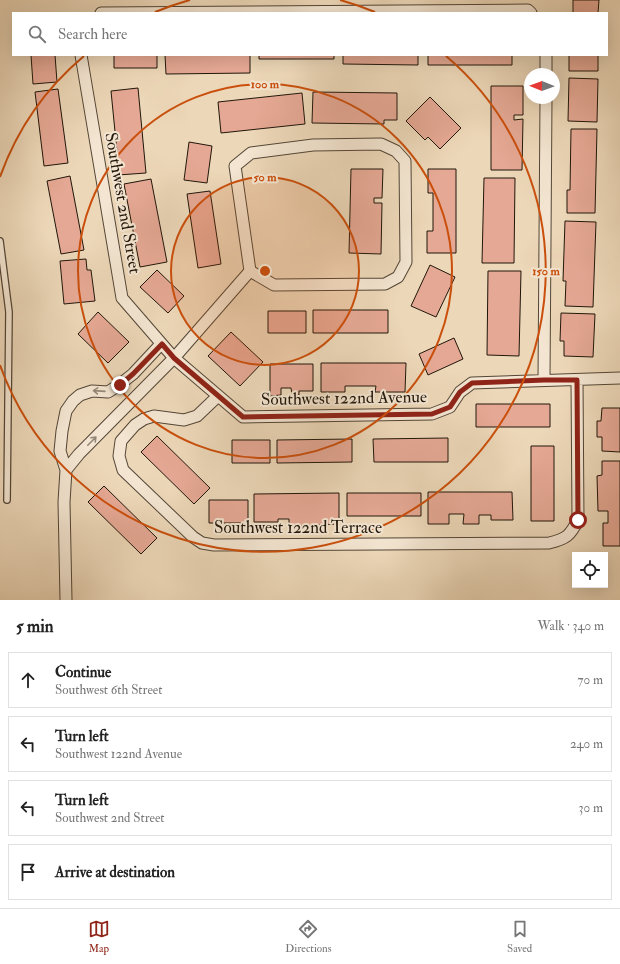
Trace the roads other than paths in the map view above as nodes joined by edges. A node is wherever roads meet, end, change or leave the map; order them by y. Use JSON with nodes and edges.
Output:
{"nodes":[{"id":1,"x":243,"y":12,"type":"edge"},
{"id":2,"x":530,"y":12,"type":"edge"},
{"id":3,"x":81,"y":56,"type":"edge"},
{"id":4,"x":546,"y":56,"type":"edge"},
{"id":5,"x":546,"y":68,"type":"edge"},
{"id":6,"x":546,"y":104,"type":"edge"},
{"id":7,"x":0,"y":241,"type":"edge"},
{"id":8,"x":250,"y":270,"type":"junction"},
{"id":9,"x":162,"y":344,"type":"junction"},
{"id":10,"x":174,"y":358,"type":"junction"},
{"id":11,"x":620,"y":378,"type":"edge"},
{"id":12,"x":544,"y":380,"type":"junction"},
{"id":13,"x":577,"y":380,"type":"junction"},
{"id":14,"x":218,"y":396,"type":"junction"},
{"id":15,"x":66,"y":470,"type":"junction"},
{"id":16,"x":7,"y":500,"type":"dead end"},
{"id":17,"x":66,"y":600,"type":"edge"}],
"edges":[{"from":1,"to":2,"type":"street"},
{"from":3,"to":9,"type":"street","name":"Southwest 2nd Street"},
{"from":4,"to":5,"type":"street"},
{"from":6,"to":12,"type":"street"},
{"from":7,"to":16,"type":"lane"},
{"from":8,"to":8,"type":"street"},
{"from":8,"to":10,"type":"street"},
{"from":9,"to":10,"type":"street","name":"Southwest 2nd Street"},
{"from":9,"to":15,"type":"street","one_way":true},
{"from":10,"to":14,"type":"street","name":"Southwest 122nd Avenue"},
{"from":15,"to":10,"type":"street","one_way":true},
{"from":11,"to":13,"type":"street","name":"Southwest 122nd Avenue"},
{"from":12,"to":13,"type":"street","name":"Southwest 122nd Avenue"},
{"from":12,"to":14,"type":"street","name":"Southwest 122nd Avenue"},
{"from":13,"to":14,"type":"street","name":"Southwest 122nd Terrace"},
{"from":15,"to":17,"type":"street"}]}
